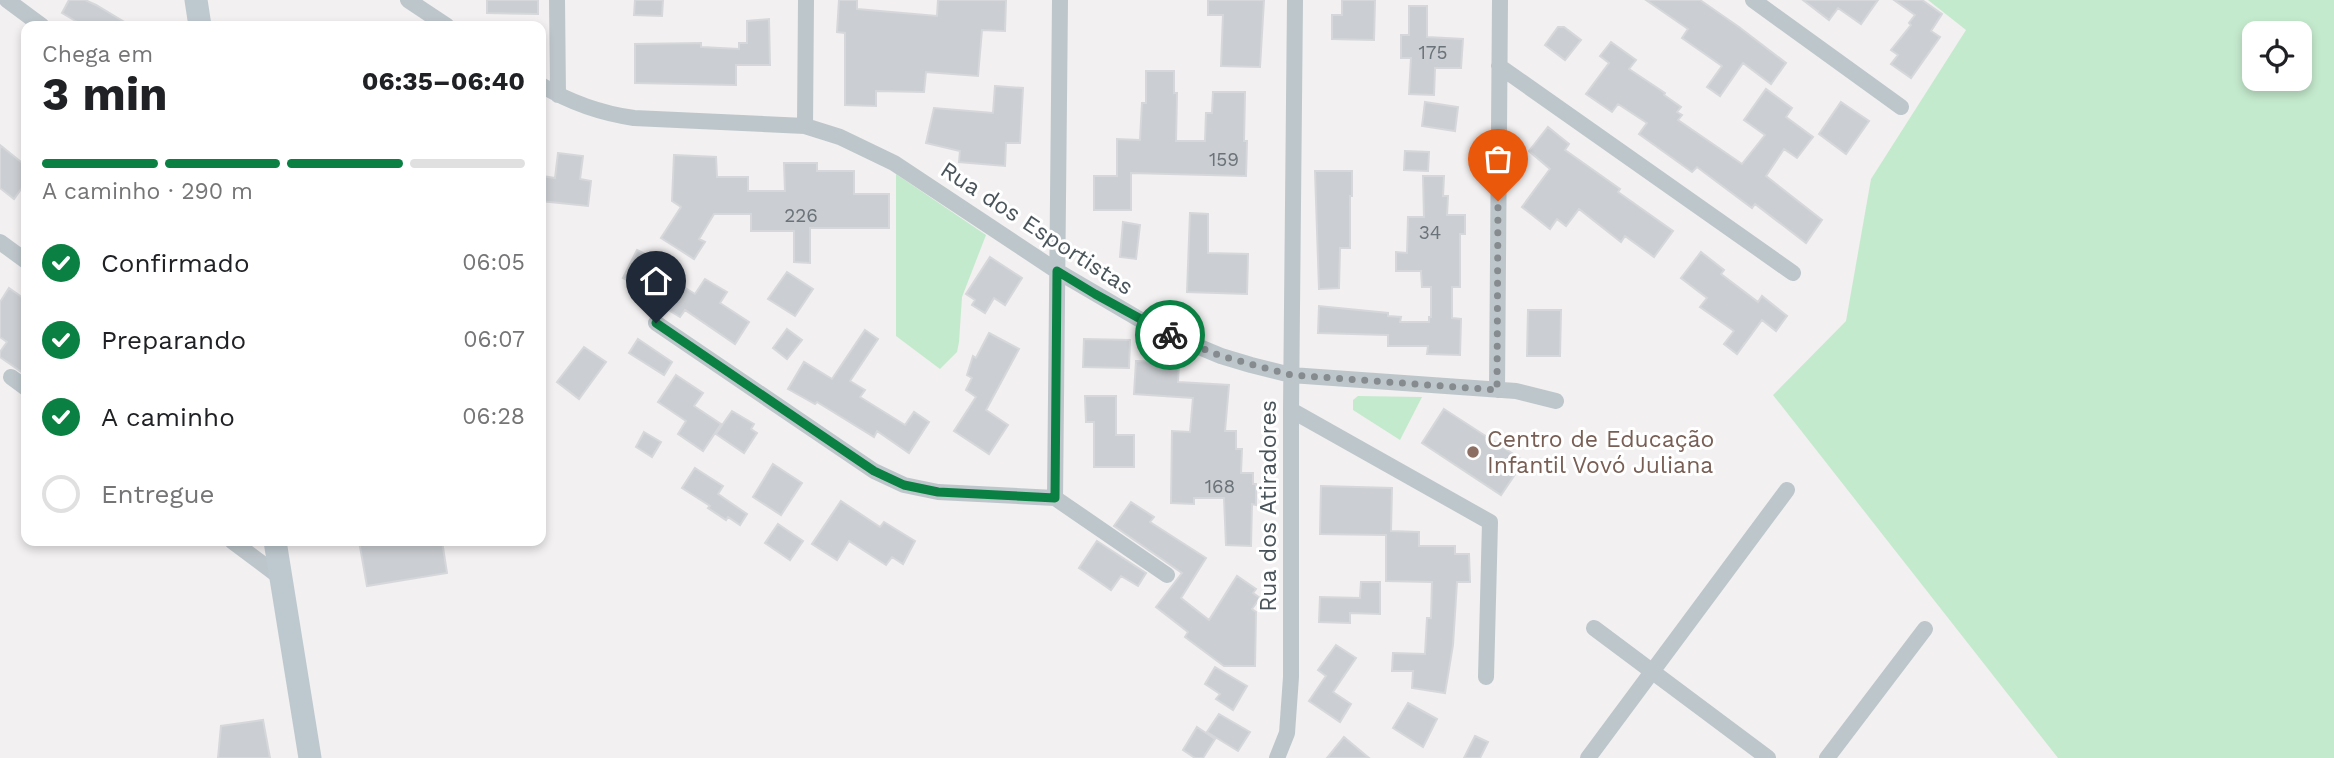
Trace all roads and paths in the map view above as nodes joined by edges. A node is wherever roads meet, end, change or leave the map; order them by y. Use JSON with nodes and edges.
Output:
{"nodes":[{"id":1,"x":7,"y":0,"type":"edge"},
{"id":2,"x":196,"y":0,"type":"edge"},
{"id":3,"x":408,"y":0,"type":"edge"},
{"id":4,"x":557,"y":0,"type":"edge"},
{"id":5,"x":806,"y":0,"type":"edge"},
{"id":6,"x":1060,"y":0,"type":"edge"},
{"id":7,"x":1294,"y":0,"type":"edge"},
{"id":8,"x":1500,"y":0,"type":"edge"},
{"id":9,"x":1752,"y":0,"type":"edge"},
{"id":10,"x":35,"y":21,"type":"edge"},
{"id":11,"x":199,"y":21,"type":"edge"},
{"id":12,"x":440,"y":21,"type":"edge"},
{"id":13,"x":1499,"y":66,"type":"junction"},
{"id":14,"x":546,"y":88,"type":"edge"},
{"id":15,"x":558,"y":95,"type":"junction"},
{"id":16,"x":1901,"y":107,"type":"dead end"},
{"id":17,"x":805,"y":126,"type":"junction"},
{"id":18,"x":0,"y":242,"type":"edge"},
{"id":19,"x":21,"y":257,"type":"edge"},
{"id":20,"x":1057,"y":271,"type":"junction"},
{"id":21,"x":1793,"y":274,"type":"dead end"},
{"id":22,"x":656,"y":323,"type":"dead end"},
{"id":23,"x":1291,"y":375,"type":"junction"},
{"id":24,"x":11,"y":377,"type":"dead end"},
{"id":25,"x":21,"y":384,"type":"edge"},
{"id":26,"x":1497,"y":390,"type":"junction"},
{"id":27,"x":1556,"y":401,"type":"dead end"},
{"id":28,"x":1291,"y":410,"type":"junction"},
{"id":29,"x":1787,"y":490,"type":"dead end"},
{"id":30,"x":1055,"y":498,"type":"junction"},
{"id":31,"x":239,"y":546,"type":"edge"},
{"id":32,"x":276,"y":546,"type":"edge"},
{"id":33,"x":1167,"y":575,"type":"dead end"},
{"id":34,"x":281,"y":577,"type":"junction"},
{"id":35,"x":1594,"y":628,"type":"dead end"},
{"id":36,"x":1925,"y":629,"type":"dead end"},
{"id":37,"x":1652,"y":672,"type":"junction"},
{"id":38,"x":1486,"y":677,"type":"dead end"},
{"id":39,"x":310,"y":758,"type":"edge"},
{"id":40,"x":1277,"y":758,"type":"edge"},
{"id":41,"x":1588,"y":758,"type":"edge"},
{"id":42,"x":1768,"y":758,"type":"edge"},
{"id":43,"x":1827,"y":758,"type":"edge"}],
"edges":[{"from":1,"to":10,"type":"street"},
{"from":2,"to":11,"type":"main road"},
{"from":3,"to":12,"type":"street"},
{"from":4,"to":15,"type":"street"},
{"from":5,"to":17,"type":"street"},
{"from":6,"to":20,"type":"street"},
{"from":7,"to":23,"type":"street","name":"Rua dos Atiradores"},
{"from":8,"to":13,"type":"street"},
{"from":9,"to":16,"type":"street"},
{"from":13,"to":21,"type":"street"},
{"from":13,"to":26,"type":"street"},
{"from":14,"to":15,"type":"street","name":"Rua dos Esportistas"},
{"from":15,"to":17,"type":"street","name":"Rua dos Esportistas"},
{"from":17,"to":20,"type":"street","name":"Rua dos Esportistas"},
{"from":18,"to":19,"type":"street"},
{"from":20,"to":23,"type":"street","name":"Rua dos Esportistas"},
{"from":20,"to":30,"type":"street"},
{"from":22,"to":30,"type":"street"},
{"from":23,"to":26,"type":"street","name":"Rua dos Esportistas"},
{"from":23,"to":28,"type":"street","name":"Rua dos Atiradores"},
{"from":24,"to":25,"type":"street"},
{"from":26,"to":27,"type":"street","name":"Rua dos Esportistas"},
{"from":28,"to":38,"type":"street"},
{"from":28,"to":40,"type":"street","name":"Rua dos Atiradores"},
{"from":29,"to":37,"type":"street"},
{"from":30,"to":33,"type":"street"},
{"from":31,"to":34,"type":"street"},
{"from":32,"to":34,"type":"main road"},
{"from":34,"to":39,"type":"main road"},
{"from":35,"to":37,"type":"street"},
{"from":36,"to":43,"type":"street"},
{"from":37,"to":41,"type":"street"},
{"from":37,"to":42,"type":"street"}]}
